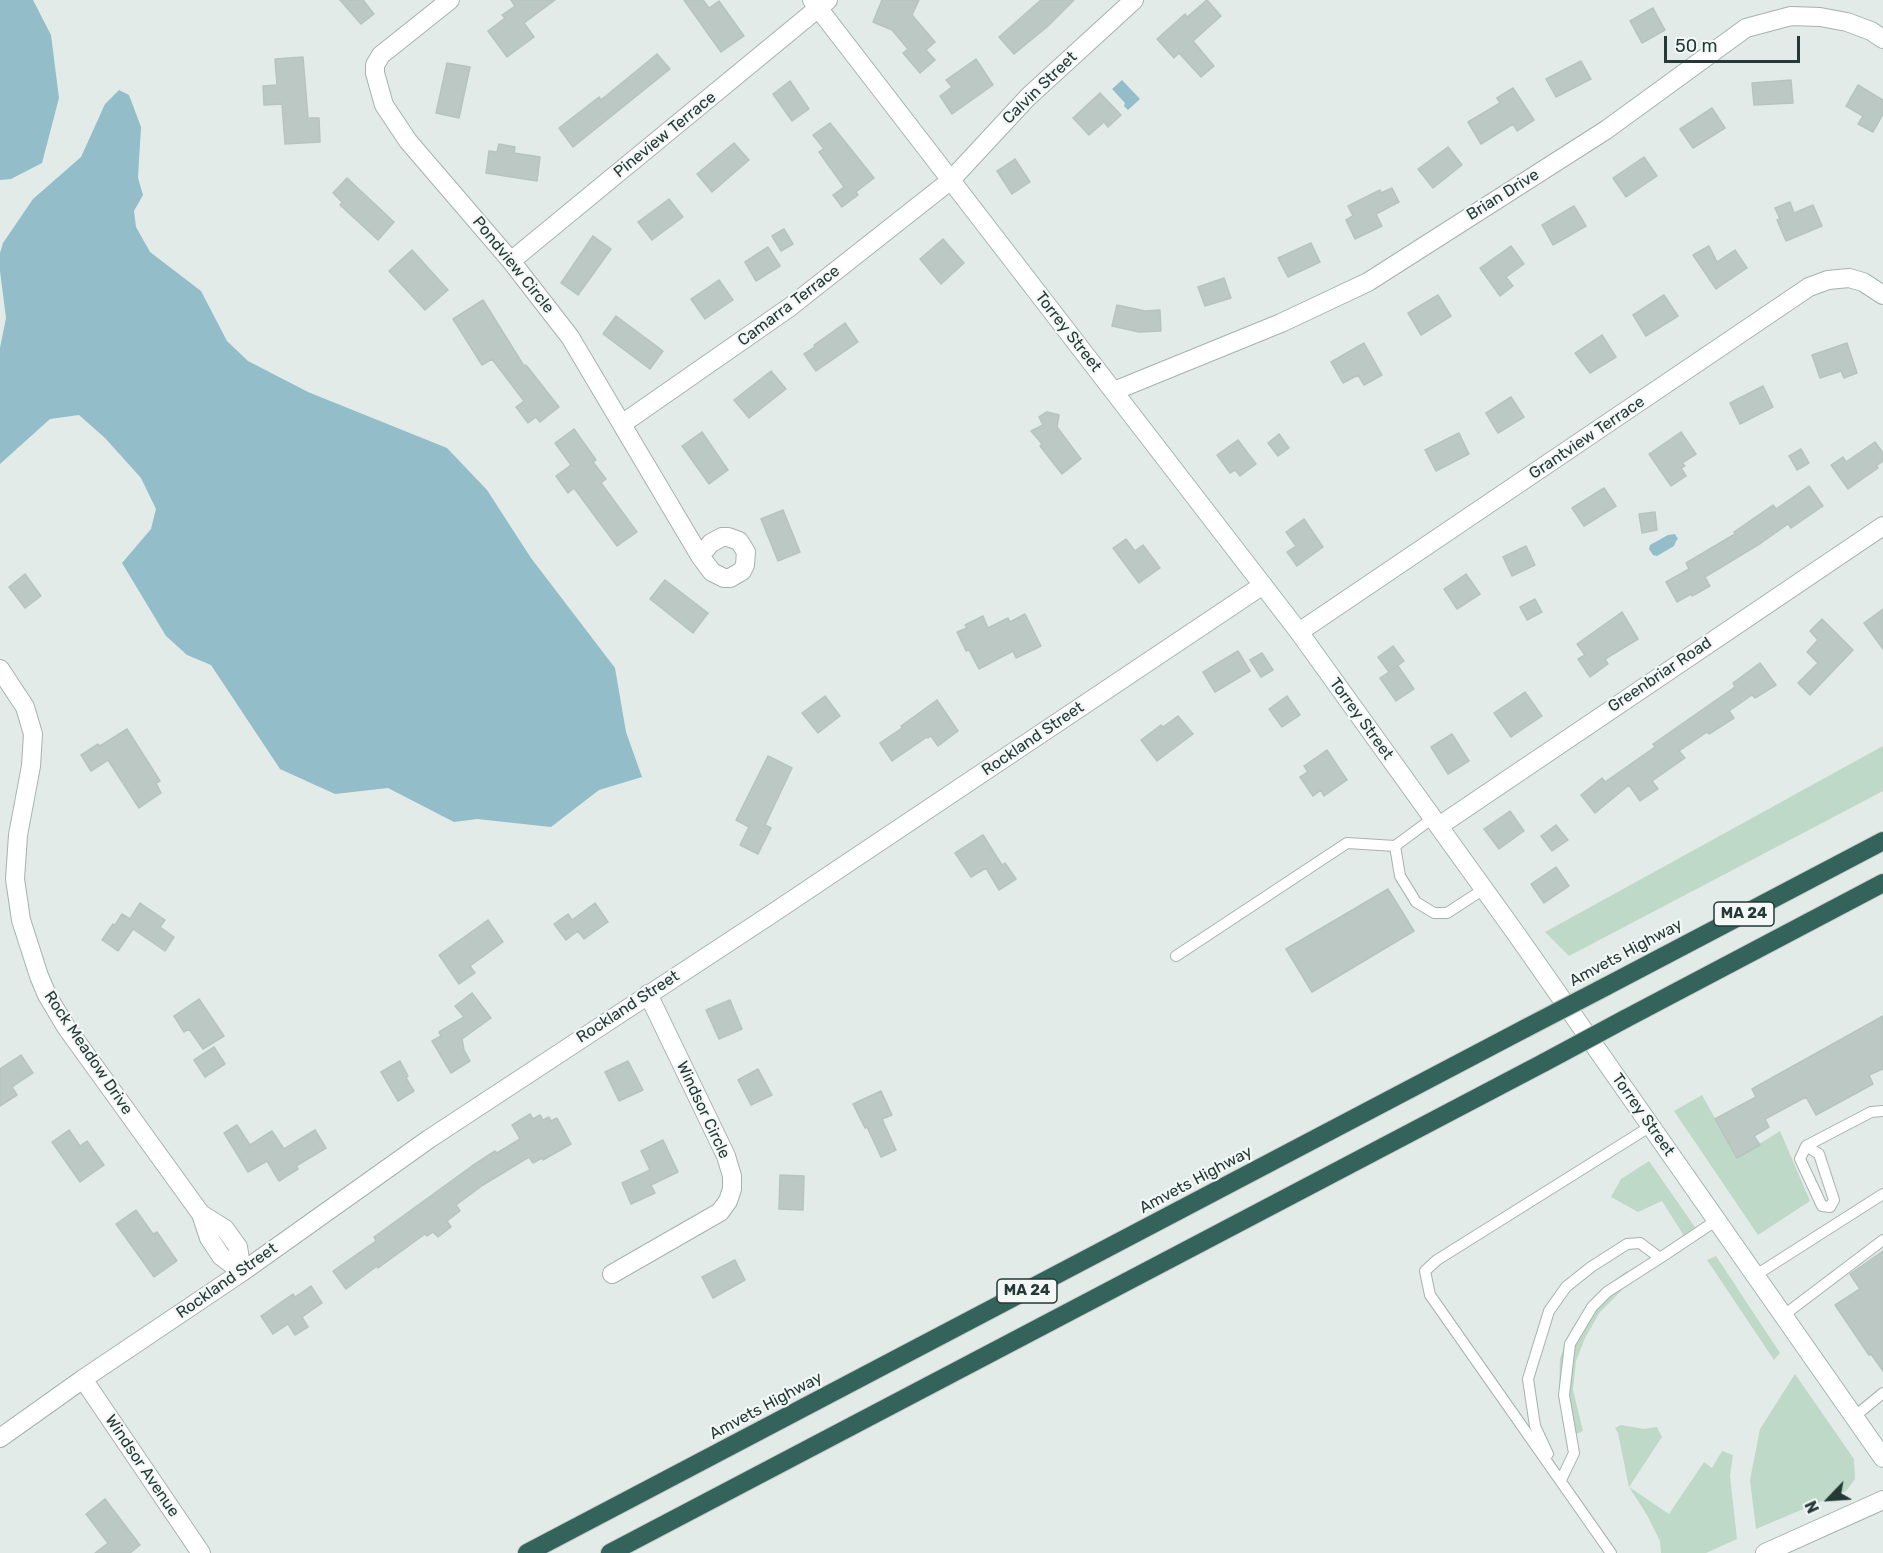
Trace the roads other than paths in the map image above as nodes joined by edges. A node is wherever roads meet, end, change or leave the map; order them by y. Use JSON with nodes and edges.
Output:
{"nodes":[{"id":1,"x":450,"y":0,"type":"edge"},
{"id":2,"x":1134,"y":0,"type":"edge"},
{"id":3,"x":819,"y":3,"type":"edge"},
{"id":4,"x":1883,"y":39,"type":"edge"},
{"id":5,"x":951,"y":180,"type":"junction"},
{"id":6,"x":512,"y":261,"type":"junction"},
{"id":7,"x":1883,"y":295,"type":"edge"},
{"id":8,"x":1114,"y":391,"type":"junction"},
{"id":9,"x":622,"y":424,"type":"junction"},
{"id":10,"x":1883,"y":526,"type":"edge"},
{"id":11,"x":700,"y":556,"type":"dead end"},
{"id":12,"x":1263,"y":585,"type":"junction"},
{"id":13,"x":1299,"y":632,"type":"junction"},
{"id":14,"x":0,"y":669,"type":"edge"},
{"id":15,"x":1436,"y":822,"type":"junction"},
{"id":16,"x":1883,"y":841,"type":"edge"},
{"id":17,"x":1395,"y":846,"type":"junction"},
{"id":18,"x":1883,"y":883,"type":"edge"},
{"id":19,"x":1484,"y":889,"type":"junction"},
{"id":20,"x":1176,"y":956,"type":"dead end"},
{"id":21,"x":648,"y":994,"type":"junction"},
{"id":22,"x":1883,"y":1111,"type":"edge"},
{"id":23,"x":1651,"y":1126,"type":"junction"},
{"id":24,"x":1806,"y":1146,"type":"junction"},
{"id":25,"x":1883,"y":1194,"type":"edge"},
{"id":26,"x":1830,"y":1207,"type":"junction"},
{"id":27,"x":1717,"y":1220,"type":"junction"},
{"id":28,"x":1837,"y":1223,"type":"junction"},
{"id":29,"x":1883,"y":1240,"type":"edge"},
{"id":30,"x":1660,"y":1258,"type":"junction"},
{"id":31,"x":242,"y":1272,"type":"junction"},
{"id":32,"x":612,"y":1274,"type":"dead end"},
{"id":33,"x":1756,"y":1275,"type":"junction"},
{"id":34,"x":1784,"y":1315,"type":"junction"},
{"id":35,"x":83,"y":1379,"type":"junction"},
{"id":36,"x":1881,"y":1398,"type":"edge"},
{"id":37,"x":1855,"y":1416,"type":"junction"},
{"id":38,"x":0,"y":1438,"type":"edge"},
{"id":39,"x":1883,"y":1458,"type":"edge"},
{"id":40,"x":1561,"y":1480,"type":"junction"},
{"id":41,"x":1883,"y":1500,"type":"edge"},
{"id":42,"x":201,"y":1553,"type":"edge"},
{"id":43,"x":527,"y":1553,"type":"edge"},
{"id":44,"x":610,"y":1553,"type":"edge"},
{"id":45,"x":1611,"y":1553,"type":"edge"},
{"id":46,"x":1765,"y":1553,"type":"edge"}],
"edges":[{"from":1,"to":6,"type":"street","name":"Pondview Circle"},
{"from":2,"to":5,"type":"street","name":"Calvin Street"},
{"from":3,"to":5,"type":"street","name":"Torrey Street"},
{"from":3,"to":6,"type":"street","name":"Pineview Terrace"},
{"from":4,"to":8,"type":"street","name":"Brian Drive"},
{"from":5,"to":8,"type":"street","name":"Torrey Street"},
{"from":5,"to":9,"type":"street","name":"Camarra Terrace"},
{"from":6,"to":9,"type":"street","name":"Pondview Circle"},
{"from":7,"to":13,"type":"street","name":"Grantview Terrace"},
{"from":8,"to":12,"type":"street","name":"Torrey Street"},
{"from":9,"to":11,"type":"street","name":"Pondview Circle"},
{"from":10,"to":15,"type":"street","name":"Greenbriar Road"},
{"from":12,"to":13,"type":"street","name":"Torrey Street"},
{"from":12,"to":21,"type":"street","name":"Rockland Street"},
{"from":13,"to":15,"type":"street","name":"Torrey Street"},
{"from":14,"to":31,"type":"street","name":"Rock Meadow Drive"},
{"from":15,"to":17,"type":"lane"},
{"from":15,"to":19,"type":"street","name":"Torrey Street"},
{"from":16,"to":43,"type":"highway","name":"Amvets Highway","number":"MA 24","bridge":true},
{"from":17,"to":19,"type":"lane"},
{"from":17,"to":20,"type":"lane"},
{"from":18,"to":44,"type":"highway","number":"MA 24","bridge":true},
{"from":19,"to":23,"type":"street","name":"Torrey Street"},
{"from":21,"to":31,"type":"street","name":"Rockland Street"},
{"from":21,"to":32,"type":"street","name":"Windsor Circle"},
{"from":22,"to":24,"type":"lane"},
{"from":23,"to":27,"type":"street","name":"Torrey Street"},
{"from":23,"to":40,"type":"lane"},
{"from":24,"to":26,"type":"lane"},
{"from":24,"to":26,"type":"lane"},
{"from":25,"to":28,"type":"lane"},
{"from":26,"to":28,"type":"lane"},
{"from":27,"to":30,"type":"lane"},
{"from":27,"to":33,"type":"street","name":"Torrey Street"},
{"from":28,"to":33,"type":"lane"},
{"from":29,"to":34,"type":"lane"},
{"from":30,"to":40,"type":"lane"},
{"from":30,"to":40,"type":"lane"},
{"from":31,"to":35,"type":"street","name":"Rockland Street"},
{"from":33,"to":34,"type":"street","name":"Torrey Street"},
{"from":34,"to":37,"type":"street","name":"Torrey Street"},
{"from":35,"to":38,"type":"street","name":"Rockland Street"},
{"from":35,"to":42,"type":"street","name":"Windsor Avenue"},
{"from":36,"to":37,"type":"lane"},
{"from":37,"to":39,"type":"street","name":"Torrey Street"},
{"from":40,"to":45,"type":"lane"},
{"from":41,"to":46,"type":"street"}]}
